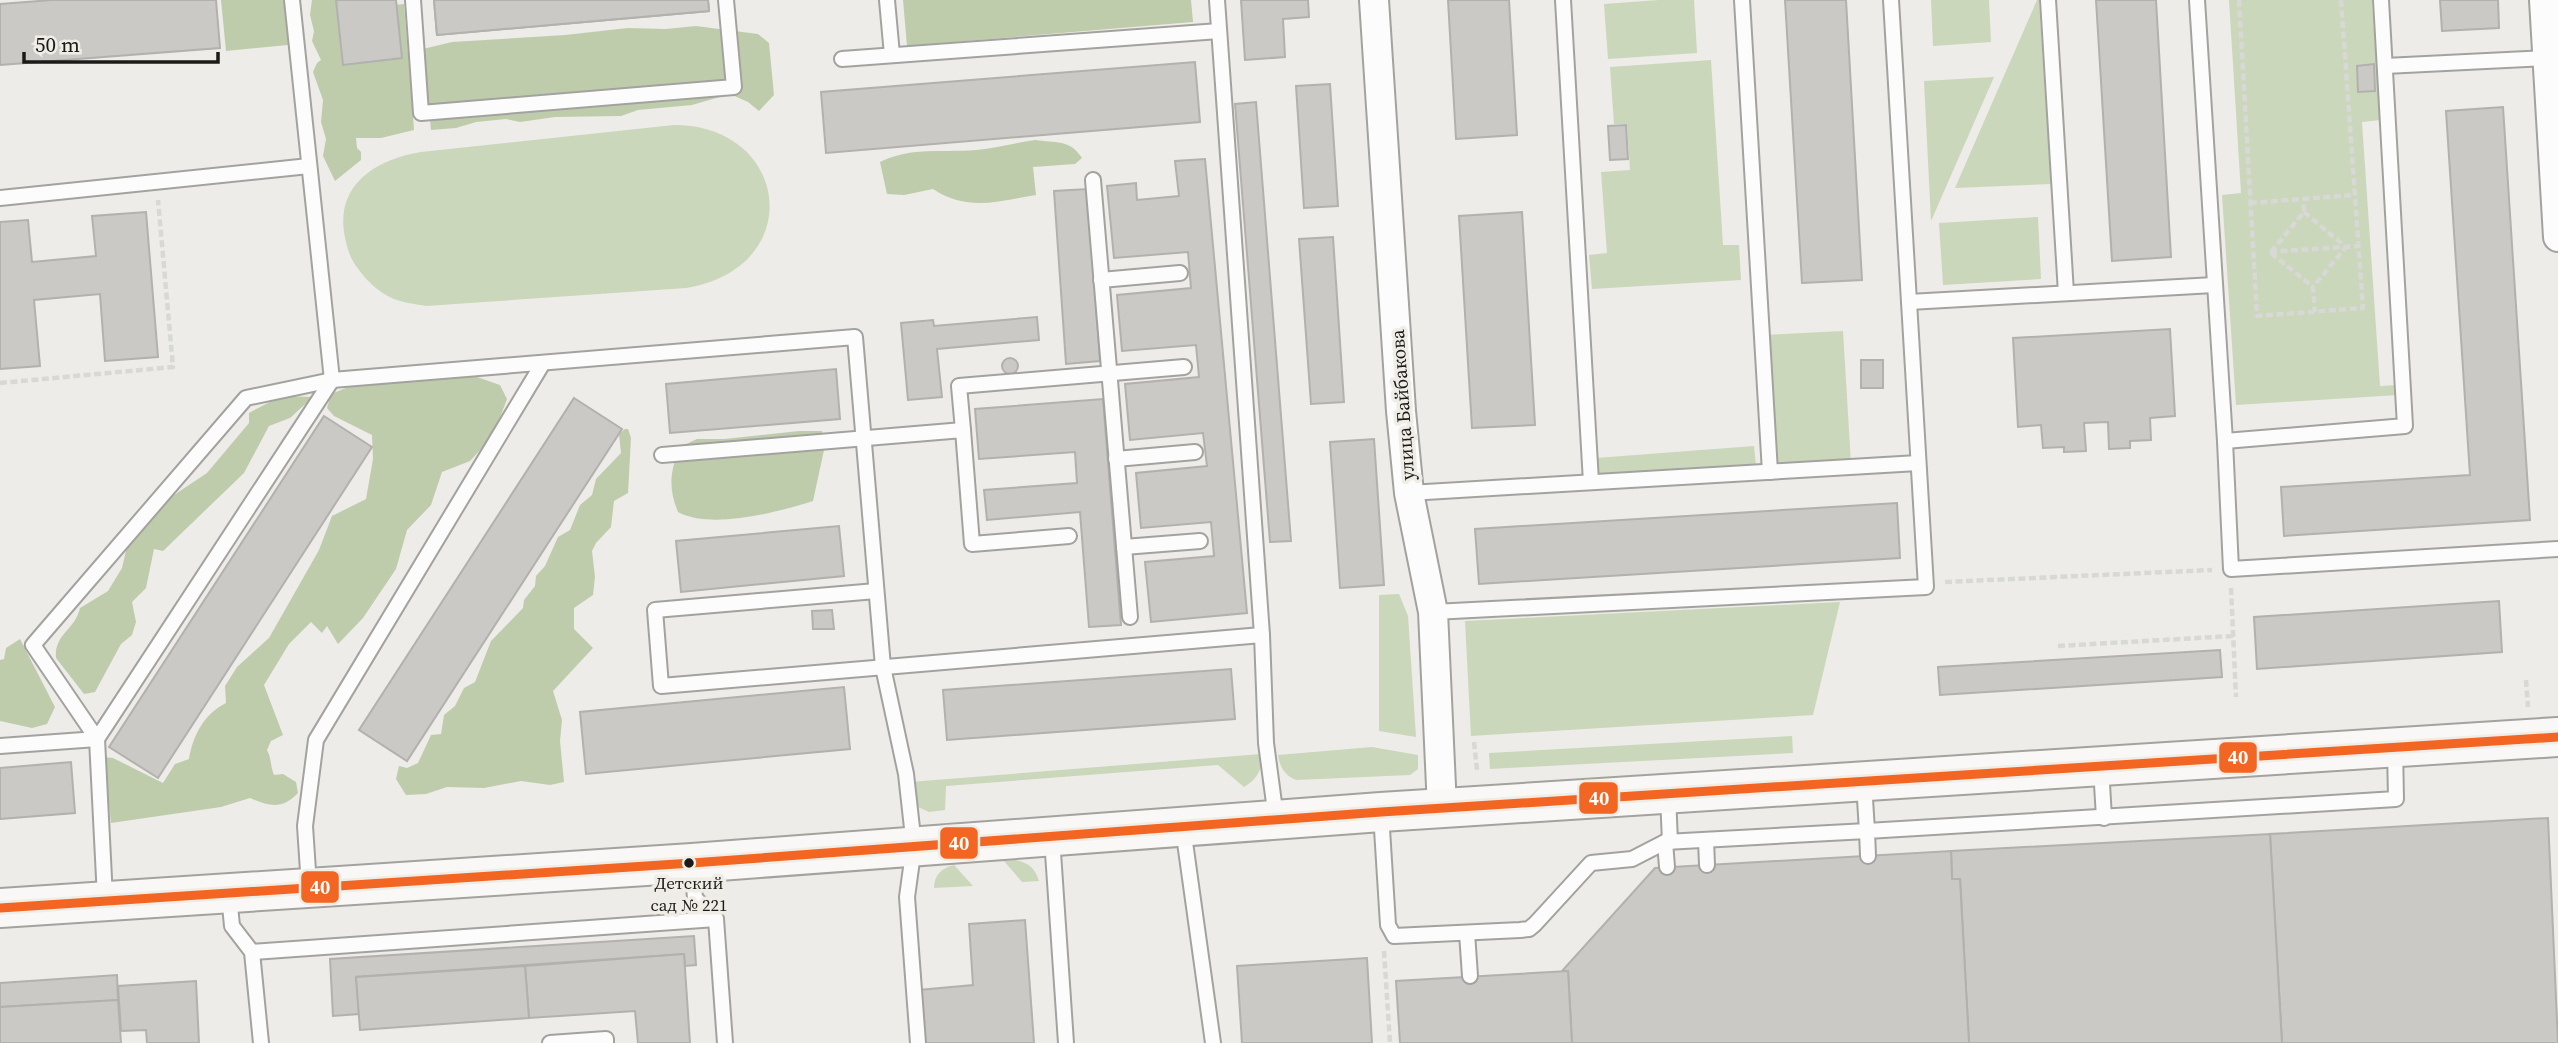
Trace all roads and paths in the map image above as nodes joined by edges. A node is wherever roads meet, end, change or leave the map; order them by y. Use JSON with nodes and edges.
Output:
{"nodes":[{"id":1,"x":292,"y":0,"type":"edge"},
{"id":2,"x":413,"y":0,"type":"edge"},
{"id":3,"x":726,"y":0,"type":"edge"},
{"id":4,"x":887,"y":0,"type":"edge"},
{"id":5,"x":1217,"y":0,"type":"edge"},
{"id":6,"x":1374,"y":0,"type":"edge"},
{"id":7,"x":1563,"y":0,"type":"edge"},
{"id":8,"x":1742,"y":0,"type":"edge"},
{"id":9,"x":1891,"y":0,"type":"edge"},
{"id":10,"x":2048,"y":0,"type":"edge"},
{"id":11,"x":2197,"y":0,"type":"edge"},
{"id":12,"x":2239,"y":0,"type":"edge"},
{"id":13,"x":2341,"y":0,"type":"edge"},
{"id":14,"x":2381,"y":0,"type":"edge"},
{"id":15,"x":2543,"y":0,"type":"edge"},
{"id":16,"x":1219,"y":31,"type":"junction"},
{"id":17,"x":892,"y":55,"type":"junction"},
{"id":18,"x":2547,"y":58,"type":"junction"},
{"id":19,"x":842,"y":59,"type":"dead end"},
{"id":20,"x":2385,"y":66,"type":"junction"},
{"id":21,"x":309,"y":166,"type":"junction"},
{"id":22,"x":1093,"y":180,"type":"dead end"},
{"id":23,"x":156,"y":182,"type":"junction"},
{"id":24,"x":2354,"y":195,"type":"junction"},
{"id":25,"x":0,"y":198,"type":"edge"},
{"id":26,"x":2304,"y":199,"type":"junction"},
{"id":27,"x":2250,"y":202,"type":"junction"},
{"id":28,"x":2304,"y":212,"type":"junction"},
{"id":29,"x":2558,"y":237,"type":"edge"},
{"id":30,"x":2358,"y":246,"type":"junction"},
{"id":31,"x":2346,"y":247,"type":"junction"},
{"id":32,"x":2270,"y":253,"type":"junction"},
{"id":33,"x":1180,"y":273,"type":"dead end"},
{"id":34,"x":1101,"y":279,"type":"junction"},
{"id":35,"x":2214,"y":285,"type":"junction"},
{"id":36,"x":2314,"y":287,"type":"junction"},
{"id":37,"x":2066,"y":293,"type":"junction"},
{"id":38,"x":1909,"y":302,"type":"junction"},
{"id":39,"x":2315,"y":312,"type":"junction"},
{"id":40,"x":543,"y":363,"type":"junction"},
{"id":41,"x":1184,"y":367,"type":"dead end"},
{"id":42,"x":1109,"y":374,"type":"junction"},
{"id":43,"x":332,"y":380,"type":"junction"},
{"id":44,"x":0,"y":383,"type":"edge"},
{"id":45,"x":963,"y":430,"type":"junction"},
{"id":46,"x":864,"y":438,"type":"junction"},
{"id":47,"x":2225,"y":441,"type":"junction"},
{"id":48,"x":1195,"y":452,"type":"dead end"},
{"id":49,"x":662,"y":455,"type":"dead end"},
{"id":50,"x":1116,"y":459,"type":"junction"},
{"id":51,"x":1918,"y":463,"type":"junction"},
{"id":52,"x":1770,"y":472,"type":"junction"},
{"id":53,"x":1591,"y":482,"type":"junction"},
{"id":54,"x":1409,"y":493,"type":"junction"},
{"id":55,"x":1069,"y":536,"type":"dead end"},
{"id":56,"x":1200,"y":541,"type":"dead end"},
{"id":57,"x":1124,"y":547,"type":"junction"},
{"id":58,"x":2558,"y":549,"type":"edge"},
{"id":59,"x":2226,"y":569,"type":"junction"},
{"id":60,"x":1935,"y":583,"type":"dead end"},
{"id":61,"x":876,"y":591,"type":"junction"},
{"id":62,"x":1433,"y":612,"type":"junction"},
{"id":63,"x":1129,"y":617,"type":"dead end"},
{"id":64,"x":1262,"y":635,"type":"junction"},
{"id":65,"x":2233,"y":636,"type":"junction"},
{"id":66,"x":2058,"y":646,"type":"dead end"},
{"id":67,"x":883,"y":667,"type":"junction"},
{"id":68,"x":2526,"y":680,"type":"dead end"},
{"id":69,"x":2236,"y":697,"type":"dead end"},
{"id":70,"x":2528,"y":708,"type":"dead end"},
{"id":71,"x":2558,"y":737,"type":"edge"},
{"id":72,"x":96,"y":739,"type":"junction"},
{"id":73,"x":1474,"y":742,"type":"dead end"},
{"id":74,"x":0,"y":746,"type":"edge"},
{"id":75,"x":2395,"y":747,"type":"junction"},
{"id":76,"x":2101,"y":766,"type":"junction"},
{"id":77,"x":1477,"y":770,"type":"dead end"},
{"id":78,"x":1864,"y":782,"type":"junction"},
{"id":79,"x":1668,"y":794,"type":"junction"},
{"id":80,"x":1441,"y":808,"type":"junction"},
{"id":81,"x":1381,"y":812,"type":"junction"},
{"id":82,"x":2104,"y":818,"type":"junction"},
{"id":83,"x":1276,"y":819,"type":"junction"},
{"id":84,"x":1183,"y":827,"type":"junction"},
{"id":85,"x":1867,"y":831,"type":"junction"},
{"id":86,"x":1052,"y":836,"type":"junction"},
{"id":87,"x":1706,"y":840,"type":"junction"},
{"id":88,"x":1668,"y":842,"type":"junction"},
{"id":89,"x":914,"y":846,"type":"junction"},
{"id":90,"x":1868,"y":856,"type":"dead end"},
{"id":91,"x":692,"y":863,"type":"junction"},
{"id":92,"x":1707,"y":865,"type":"dead end"},
{"id":93,"x":1667,"y":867,"type":"dead end"},
{"id":94,"x":309,"y":888,"type":"junction"},
{"id":95,"x":229,"y":895,"type":"junction"},
{"id":96,"x":106,"y":903,"type":"junction"},
{"id":97,"x":0,"y":908,"type":"edge"},
{"id":98,"x":716,"y":919,"type":"junction"},
{"id":99,"x":1389,"y":930,"type":"junction"},
{"id":100,"x":1467,"y":933,"type":"junction"},
{"id":101,"x":252,"y":952,"type":"junction"},
{"id":102,"x":1470,"y":976,"type":"dead end"},
{"id":103,"x":261,"y":1043,"type":"edge"},
{"id":104,"x":550,"y":1043,"type":"edge"},
{"id":105,"x":606,"y":1043,"type":"edge"},
{"id":106,"x":725,"y":1043,"type":"edge"},
{"id":107,"x":918,"y":1043,"type":"edge"},
{"id":108,"x":1066,"y":1043,"type":"edge"},
{"id":109,"x":1213,"y":1043,"type":"edge"},
{"id":110,"x":1390,"y":1043,"type":"edge"}],
"edges":[{"from":1,"to":21,"type":"lane"},
{"from":2,"to":3,"type":"lane"},
{"from":4,"to":17,"type":"lane"},
{"from":5,"to":16,"type":"lane"},
{"from":6,"to":54,"type":"street","name":"улица Байбакова"},
{"from":7,"to":53,"type":"lane"},
{"from":8,"to":52,"type":"lane"},
{"from":9,"to":38,"type":"lane"},
{"from":10,"to":37,"type":"lane"},
{"from":11,"to":35,"type":"lane"},
{"from":12,"to":27,"type":"path"},
{"from":13,"to":24,"type":"path"},
{"from":14,"to":20,"type":"lane"},
{"from":15,"to":18,"type":"street"},
{"from":16,"to":17,"type":"lane"},
{"from":16,"to":64,"type":"lane"},
{"from":17,"to":19,"type":"lane"},
{"from":18,"to":20,"type":"lane"},
{"from":18,"to":29,"type":"street"},
{"from":20,"to":47,"type":"lane"},
{"from":21,"to":23,"type":"lane"},
{"from":21,"to":43,"type":"lane"},
{"from":22,"to":34,"type":"lane"},
{"from":23,"to":25,"type":"lane"},
{"from":23,"to":44,"type":"path"},
{"from":24,"to":26,"type":"path"},
{"from":24,"to":30,"type":"path"},
{"from":26,"to":27,"type":"path"},
{"from":26,"to":28,"type":"path"},
{"from":27,"to":39,"type":"path"},
{"from":28,"to":31,"type":"path"},
{"from":28,"to":32,"type":"path"},
{"from":30,"to":31,"type":"path"},
{"from":30,"to":39,"type":"path"},
{"from":31,"to":32,"type":"path"},
{"from":31,"to":36,"type":"path"},
{"from":32,"to":36,"type":"path"},
{"from":33,"to":34,"type":"lane"},
{"from":34,"to":42,"type":"lane"},
{"from":35,"to":37,"type":"lane"},
{"from":35,"to":47,"type":"lane"},
{"from":36,"to":39,"type":"path"},
{"from":37,"to":38,"type":"lane"},
{"from":38,"to":51,"type":"lane"},
{"from":40,"to":43,"type":"lane"},
{"from":40,"to":46,"type":"lane"},
{"from":40,"to":94,"type":"lane"},
{"from":41,"to":42,"type":"lane"},
{"from":42,"to":45,"type":"lane"},
{"from":42,"to":50,"type":"lane"},
{"from":43,"to":72,"type":"lane"},
{"from":43,"to":72,"type":"lane"},
{"from":45,"to":46,"type":"lane"},
{"from":45,"to":55,"type":"lane"},
{"from":46,"to":49,"type":"lane"},
{"from":46,"to":61,"type":"lane"},
{"from":47,"to":59,"type":"lane"},
{"from":48,"to":50,"type":"lane"},
{"from":50,"to":57,"type":"lane"},
{"from":51,"to":52,"type":"lane"},
{"from":51,"to":62,"type":"lane"},
{"from":52,"to":53,"type":"lane"},
{"from":53,"to":54,"type":"lane"},
{"from":54,"to":62,"type":"street","name":"улица Байбакова"},
{"from":56,"to":57,"type":"lane"},
{"from":57,"to":63,"type":"lane"},
{"from":58,"to":59,"type":"lane"},
{"from":59,"to":60,"type":"path"},
{"from":59,"to":65,"type":"path"},
{"from":61,"to":67,"type":"lane"},
{"from":61,"to":67,"type":"lane"},
{"from":62,"to":80,"type":"street","name":"улица Байбакова"},
{"from":64,"to":67,"type":"lane"},
{"from":64,"to":83,"type":"lane"},
{"from":65,"to":66,"type":"path"},
{"from":65,"to":69,"type":"path"},
{"from":67,"to":89,"type":"lane"},
{"from":68,"to":70,"type":"path"},
{"from":71,"to":75,"type":"street"},
{"from":72,"to":74,"type":"lane"},
{"from":72,"to":96,"type":"lane"},
{"from":73,"to":77,"type":"path"},
{"from":75,"to":76,"type":"street"},
{"from":75,"to":82,"type":"lane"},
{"from":76,"to":78,"type":"street"},
{"from":76,"to":82,"type":"lane"},
{"from":78,"to":79,"type":"street"},
{"from":78,"to":85,"type":"lane"},
{"from":79,"to":80,"type":"street"},
{"from":79,"to":88,"type":"lane"},
{"from":80,"to":81,"type":"street"},
{"from":81,"to":83,"type":"street"},
{"from":81,"to":99,"type":"lane"},
{"from":82,"to":85,"type":"lane"},
{"from":83,"to":84,"type":"street"},
{"from":84,"to":86,"type":"street"},
{"from":84,"to":109,"type":"lane"},
{"from":85,"to":87,"type":"lane"},
{"from":85,"to":90,"type":"lane"},
{"from":86,"to":89,"type":"street"},
{"from":86,"to":108,"type":"lane"},
{"from":87,"to":88,"type":"lane"},
{"from":87,"to":92,"type":"lane"},
{"from":88,"to":93,"type":"lane"},
{"from":88,"to":100,"type":"lane"},
{"from":89,"to":91,"type":"street"},
{"from":89,"to":107,"type":"lane"},
{"from":91,"to":94,"type":"street"},
{"from":91,"to":98,"type":"lane"},
{"from":94,"to":95,"type":"street"},
{"from":95,"to":96,"type":"street"},
{"from":95,"to":101,"type":"lane"},
{"from":96,"to":97,"type":"street"},
{"from":98,"to":101,"type":"lane"},
{"from":98,"to":106,"type":"lane"},
{"from":99,"to":100,"type":"lane"},
{"from":99,"to":110,"type":"path"},
{"from":100,"to":102,"type":"lane"},
{"from":101,"to":103,"type":"lane"},
{"from":104,"to":105,"type":"lane"}]}
